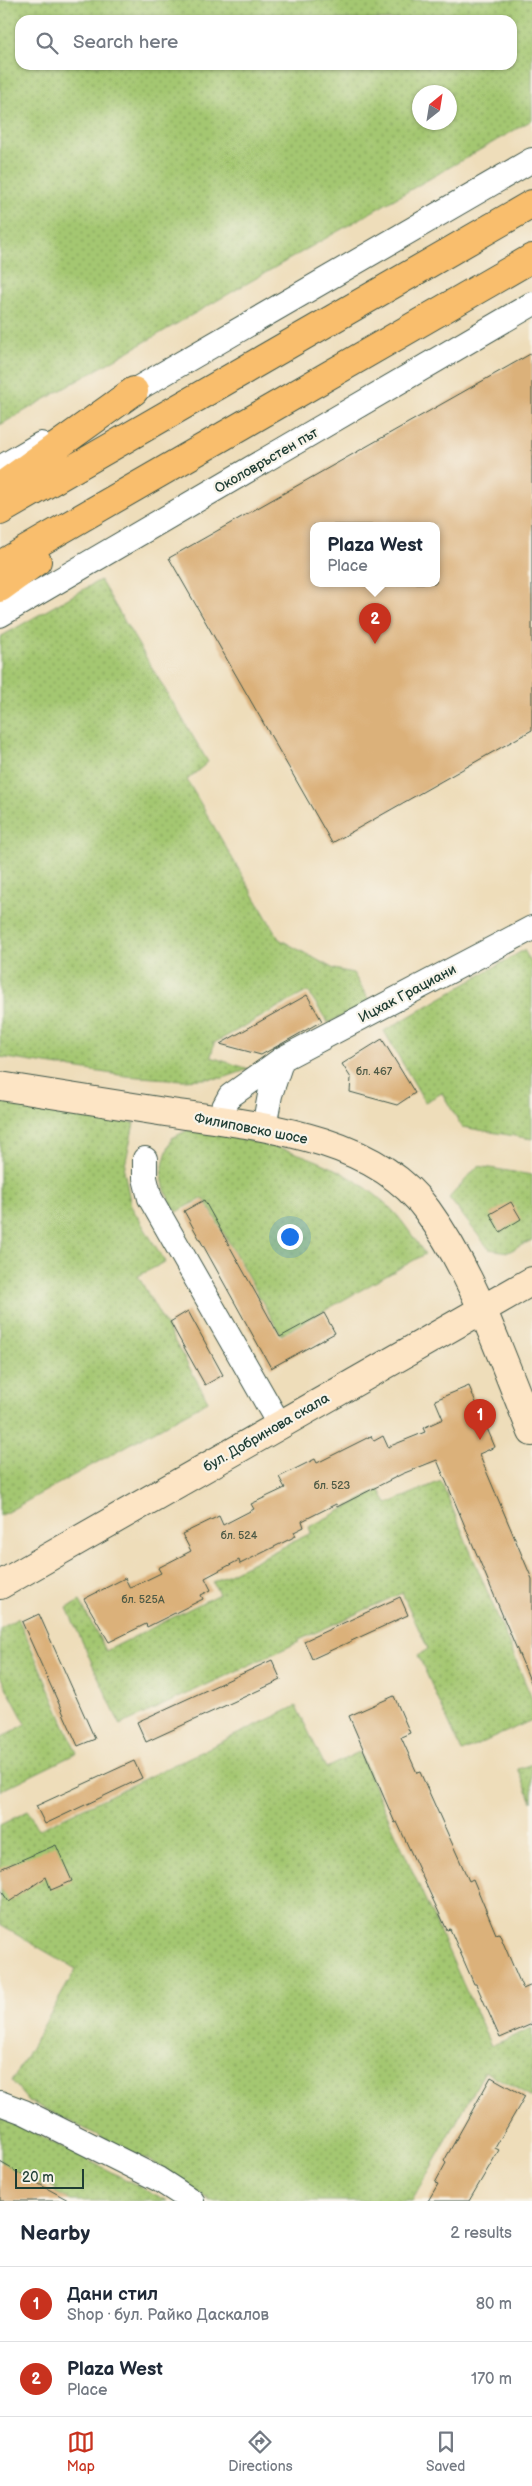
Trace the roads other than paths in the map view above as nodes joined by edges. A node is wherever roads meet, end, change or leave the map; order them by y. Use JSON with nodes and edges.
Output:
{"nodes":[{"id":1,"x":532,"y":160,"type":"edge"},
{"id":2,"x":532,"y":204,"type":"edge"},
{"id":3,"x":532,"y":258,"type":"edge"},
{"id":4,"x":532,"y":304,"type":"edge"},
{"id":5,"x":134,"y":391,"type":"junction"},
{"id":6,"x":177,"y":461,"type":"junction"},
{"id":7,"x":0,"y":468,"type":"edge"},
{"id":8,"x":0,"y":487,"type":"edge"},
{"id":9,"x":0,"y":510,"type":"edge"},
{"id":10,"x":0,"y":565,"type":"edge"},
{"id":11,"x":0,"y":588,"type":"edge"},
{"id":12,"x":0,"y":615,"type":"edge"},
{"id":13,"x":532,"y":928,"type":"edge"},
{"id":14,"x":282,"y":1059,"type":"junction"},
{"id":15,"x":0,"y":1086,"type":"edge"},
{"id":16,"x":222,"y":1121,"type":"junction"},
{"id":17,"x":264,"y":1127,"type":"junction"},
{"id":18,"x":145,"y":1159,"type":"dead end"},
{"id":19,"x":532,"y":1281,"type":"edge"},
{"id":20,"x":481,"y":1310,"type":"junction"},
{"id":21,"x":279,"y":1424,"type":"junction"},
{"id":22,"x":532,"y":1432,"type":"edge"},
{"id":23,"x":0,"y":1585,"type":"edge"},
{"id":24,"x":0,"y":2103,"type":"edge"},
{"id":25,"x":192,"y":2201,"type":"edge"}],
"edges":[{"from":1,"to":5,"type":"street"},
{"from":2,"to":9,"type":"highway"},
{"from":3,"to":6,"type":"highway"},
{"from":4,"to":12,"type":"street","name":"Околовръстен път"},
{"from":5,"to":7,"type":"street"},
{"from":5,"to":8,"type":"highway"},
{"from":6,"to":10,"type":"highway"},
{"from":6,"to":11,"type":"highway"},
{"from":13,"to":14,"type":"street","name":"Ицхак Грациани"},
{"from":14,"to":16,"type":"street","name":"Ицхак Грациани"},
{"from":14,"to":17,"type":"street"},
{"from":15,"to":16,"type":"street","name":"Филиповско шосе"},
{"from":16,"to":17,"type":"street","name":"Филиповско шосе"},
{"from":17,"to":20,"type":"street","name":"Филиповско шосе"},
{"from":18,"to":21,"type":"street"},
{"from":19,"to":20,"type":"street","name":"бул. Добринова скала"},
{"from":20,"to":21,"type":"street","name":"бул. Добринова скала"},
{"from":20,"to":22,"type":"street","name":"Филиповско шосе"},
{"from":21,"to":23,"type":"street","name":"бул. Добринова скала"},
{"from":24,"to":25,"type":"street"}]}
